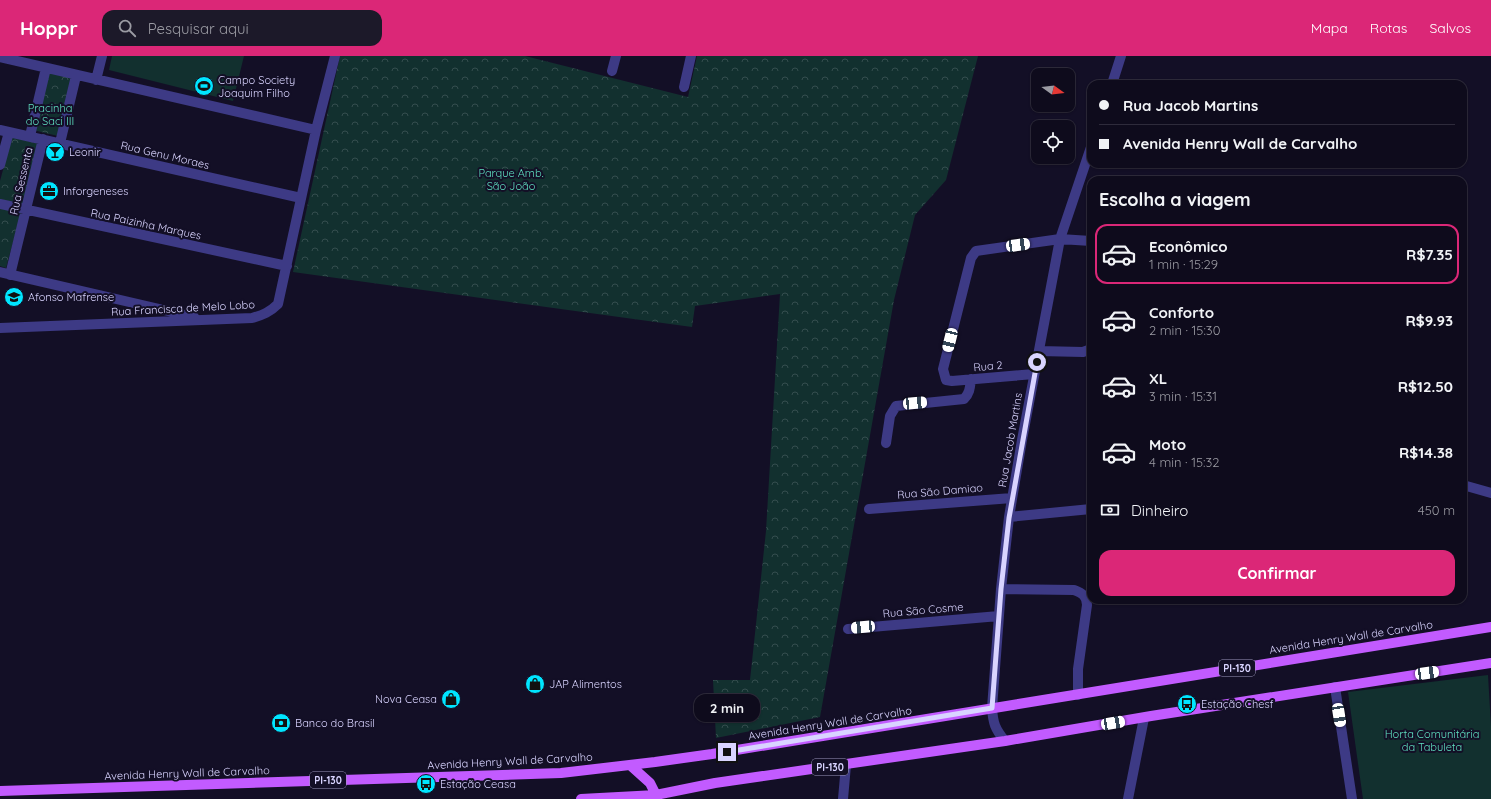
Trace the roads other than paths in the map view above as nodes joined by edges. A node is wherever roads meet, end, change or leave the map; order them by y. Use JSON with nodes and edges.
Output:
{"nodes":[{"id":1,"x":102,"y":56,"type":"edge"},
{"id":2,"x":335,"y":56,"type":"edge"},
{"id":3,"x":616,"y":56,"type":"edge"},
{"id":4,"x":691,"y":56,"type":"edge"},
{"id":5,"x":1122,"y":56,"type":"edge"},
{"id":6,"x":3,"y":57,"type":"edge"},
{"id":7,"x":46,"y":68,"type":"junction"},
{"id":8,"x":612,"y":71,"type":"dead end"},
{"id":9,"x":76,"y":76,"type":"junction"},
{"id":10,"x":96,"y":80,"type":"junction"},
{"id":11,"x":1113,"y":80,"type":"edge"},
{"id":12,"x":684,"y":87,"type":"dead end"},
{"id":13,"x":316,"y":130,"type":"junction"},
{"id":14,"x":4,"y":131,"type":"edge"},
{"id":15,"x":30,"y":136,"type":"junction"},
{"id":16,"x":43,"y":139,"type":"junction"},
{"id":17,"x":60,"y":143,"type":"junction"},
{"id":18,"x":1087,"y":159,"type":"edge"},
{"id":19,"x":0,"y":164,"type":"edge"},
{"id":20,"x":301,"y":198,"type":"junction"},
{"id":21,"x":0,"y":204,"type":"edge"},
{"id":22,"x":26,"y":210,"type":"junction"},
{"id":23,"x":1060,"y":239,"type":"junction"},
{"id":24,"x":1087,"y":241,"type":"edge"},
{"id":25,"x":287,"y":266,"type":"junction"},
{"id":26,"x":0,"y":272,"type":"edge"},
{"id":27,"x":10,"y":275,"type":"junction"},
{"id":28,"x":208,"y":320,"type":"junction"},
{"id":29,"x":0,"y":328,"type":"edge"},
{"id":30,"x":1087,"y":350,"type":"edge"},
{"id":31,"x":1039,"y":351,"type":"junction"},
{"id":32,"x":1034,"y":374,"type":"junction"},
{"id":33,"x":971,"y":379,"type":"junction"},
{"id":34,"x":886,"y":443,"type":"dead end"},
{"id":35,"x":1467,"y":486,"type":"edge"},
{"id":36,"x":1491,"y":493,"type":"edge"},
{"id":37,"x":1012,"y":498,"type":"junction"},
{"id":38,"x":869,"y":509,"type":"dead end"},
{"id":39,"x":1087,"y":509,"type":"edge"},
{"id":40,"x":1009,"y":518,"type":"junction"},
{"id":41,"x":1001,"y":589,"type":"junction"},
{"id":42,"x":999,"y":616,"type":"junction"},
{"id":43,"x":848,"y":629,"type":"dead end"},
{"id":44,"x":1488,"y":629,"type":"edge"},
{"id":45,"x":1490,"y":663,"type":"edge"},
{"id":46,"x":1335,"y":687,"type":"junction"},
{"id":47,"x":1078,"y":695,"type":"junction"},
{"id":48,"x":992,"y":708,"type":"junction"},
{"id":49,"x":1144,"y":718,"type":"junction"},
{"id":50,"x":1005,"y":741,"type":"junction"},
{"id":51,"x":630,"y":765,"type":"junction"},
{"id":52,"x":846,"y":765,"type":"junction"},
{"id":53,"x":0,"y":791,"type":"edge"},
{"id":54,"x":656,"y":797,"type":"edge"},
{"id":55,"x":581,"y":799,"type":"edge"},
{"id":56,"x":843,"y":799,"type":"edge"},
{"id":57,"x":1128,"y":799,"type":"edge"},
{"id":58,"x":1352,"y":799,"type":"edge"}],
"edges":[{"from":1,"to":10,"type":"street"},
{"from":2,"to":13,"type":"street","name":"Rua Francisca de Melo Lobo"},
{"from":3,"to":8,"type":"street"},
{"from":4,"to":12,"type":"street"},
{"from":5,"to":11,"type":"street"},
{"from":6,"to":7,"type":"street"},
{"from":7,"to":9,"type":"street"},
{"from":7,"to":15,"type":"street"},
{"from":9,"to":10,"type":"street"},
{"from":9,"to":17,"type":"street"},
{"from":10,"to":13,"type":"street"},
{"from":13,"to":20,"type":"street","name":"Rua Francisca de Melo Lobo"},
{"from":14,"to":15,"type":"street","name":"Rua Genu Moraes"},
{"from":14,"to":19,"type":"street"},
{"from":15,"to":16,"type":"street","name":"Rua Genu Moraes"},
{"from":16,"to":17,"type":"street","name":"Rua Genu Moraes"},
{"from":16,"to":22,"type":"street","name":"Rua Sessenta"},
{"from":17,"to":20,"type":"street","name":"Rua Genu Moraes"},
{"from":18,"to":23,"type":"street","name":"Rua Jacob Martins"},
{"from":20,"to":25,"type":"street","name":"Rua Francisca de Melo Lobo"},
{"from":21,"to":22,"type":"street","name":"Rua Paizinha Marques"},
{"from":22,"to":25,"type":"street","name":"Rua Paizinha Marques"},
{"from":22,"to":27,"type":"street","name":"Rua Sessenta"},
{"from":23,"to":24,"type":"street"},
{"from":23,"to":31,"type":"street","name":"Rua Jacob Martins"},
{"from":23,"to":33,"type":"street","name":"Rua 2"},
{"from":25,"to":28,"type":"street","name":"Rua Francisca de Melo Lobo"},
{"from":26,"to":27,"type":"street"},
{"from":27,"to":28,"type":"street"},
{"from":28,"to":29,"type":"street","name":"Rua Francisca de Melo Lobo"},
{"from":30,"to":31,"type":"street"},
{"from":31,"to":32,"type":"street","name":"Rua Jacob Martins"},
{"from":32,"to":33,"type":"street","name":"Rua 2"},
{"from":32,"to":37,"type":"street","name":"Rua Jacob Martins"},
{"from":33,"to":34,"type":"street"},
{"from":35,"to":36,"type":"street"},
{"from":37,"to":38,"type":"street","name":"Rua São Damiao"},
{"from":37,"to":40,"type":"street","name":"Rua Jacob Martins"},
{"from":39,"to":40,"type":"street"},
{"from":40,"to":41,"type":"street","name":"Rua Jacob Martins"},
{"from":41,"to":42,"type":"street","name":"Rua Jacob Martins"},
{"from":41,"to":47,"type":"street"},
{"from":42,"to":43,"type":"street","name":"Rua São Cosme"},
{"from":42,"to":48,"type":"street","name":"Rua Jacob Martins"},
{"from":44,"to":47,"type":"main road","name":"Avenida Henry Wall de Carvalho","number":"PI-130"},
{"from":45,"to":46,"type":"main road","number":"PI-130"},
{"from":46,"to":49,"type":"main road","number":"PI-130"},
{"from":46,"to":58,"type":"street"},
{"from":47,"to":48,"type":"main road","name":"Avenida Henry Wall de Carvalho","number":"PI-130"},
{"from":48,"to":50,"type":"street","name":"Rua Jacob Martins"},
{"from":48,"to":51,"type":"main road","name":"Avenida Henry Wall de Carvalho","number":"PI-130"},
{"from":49,"to":50,"type":"main road","number":"PI-130"},
{"from":49,"to":57,"type":"street"},
{"from":50,"to":52,"type":"main road","number":"PI-130"},
{"from":51,"to":53,"type":"main road","name":"Avenida Henry Wall de Carvalho","number":"PI-130"},
{"from":51,"to":54,"type":"main road"},
{"from":52,"to":54,"type":"main road","number":"PI-130"},
{"from":52,"to":56,"type":"street"},
{"from":54,"to":55,"type":"main road","number":"PI-130"}]}
